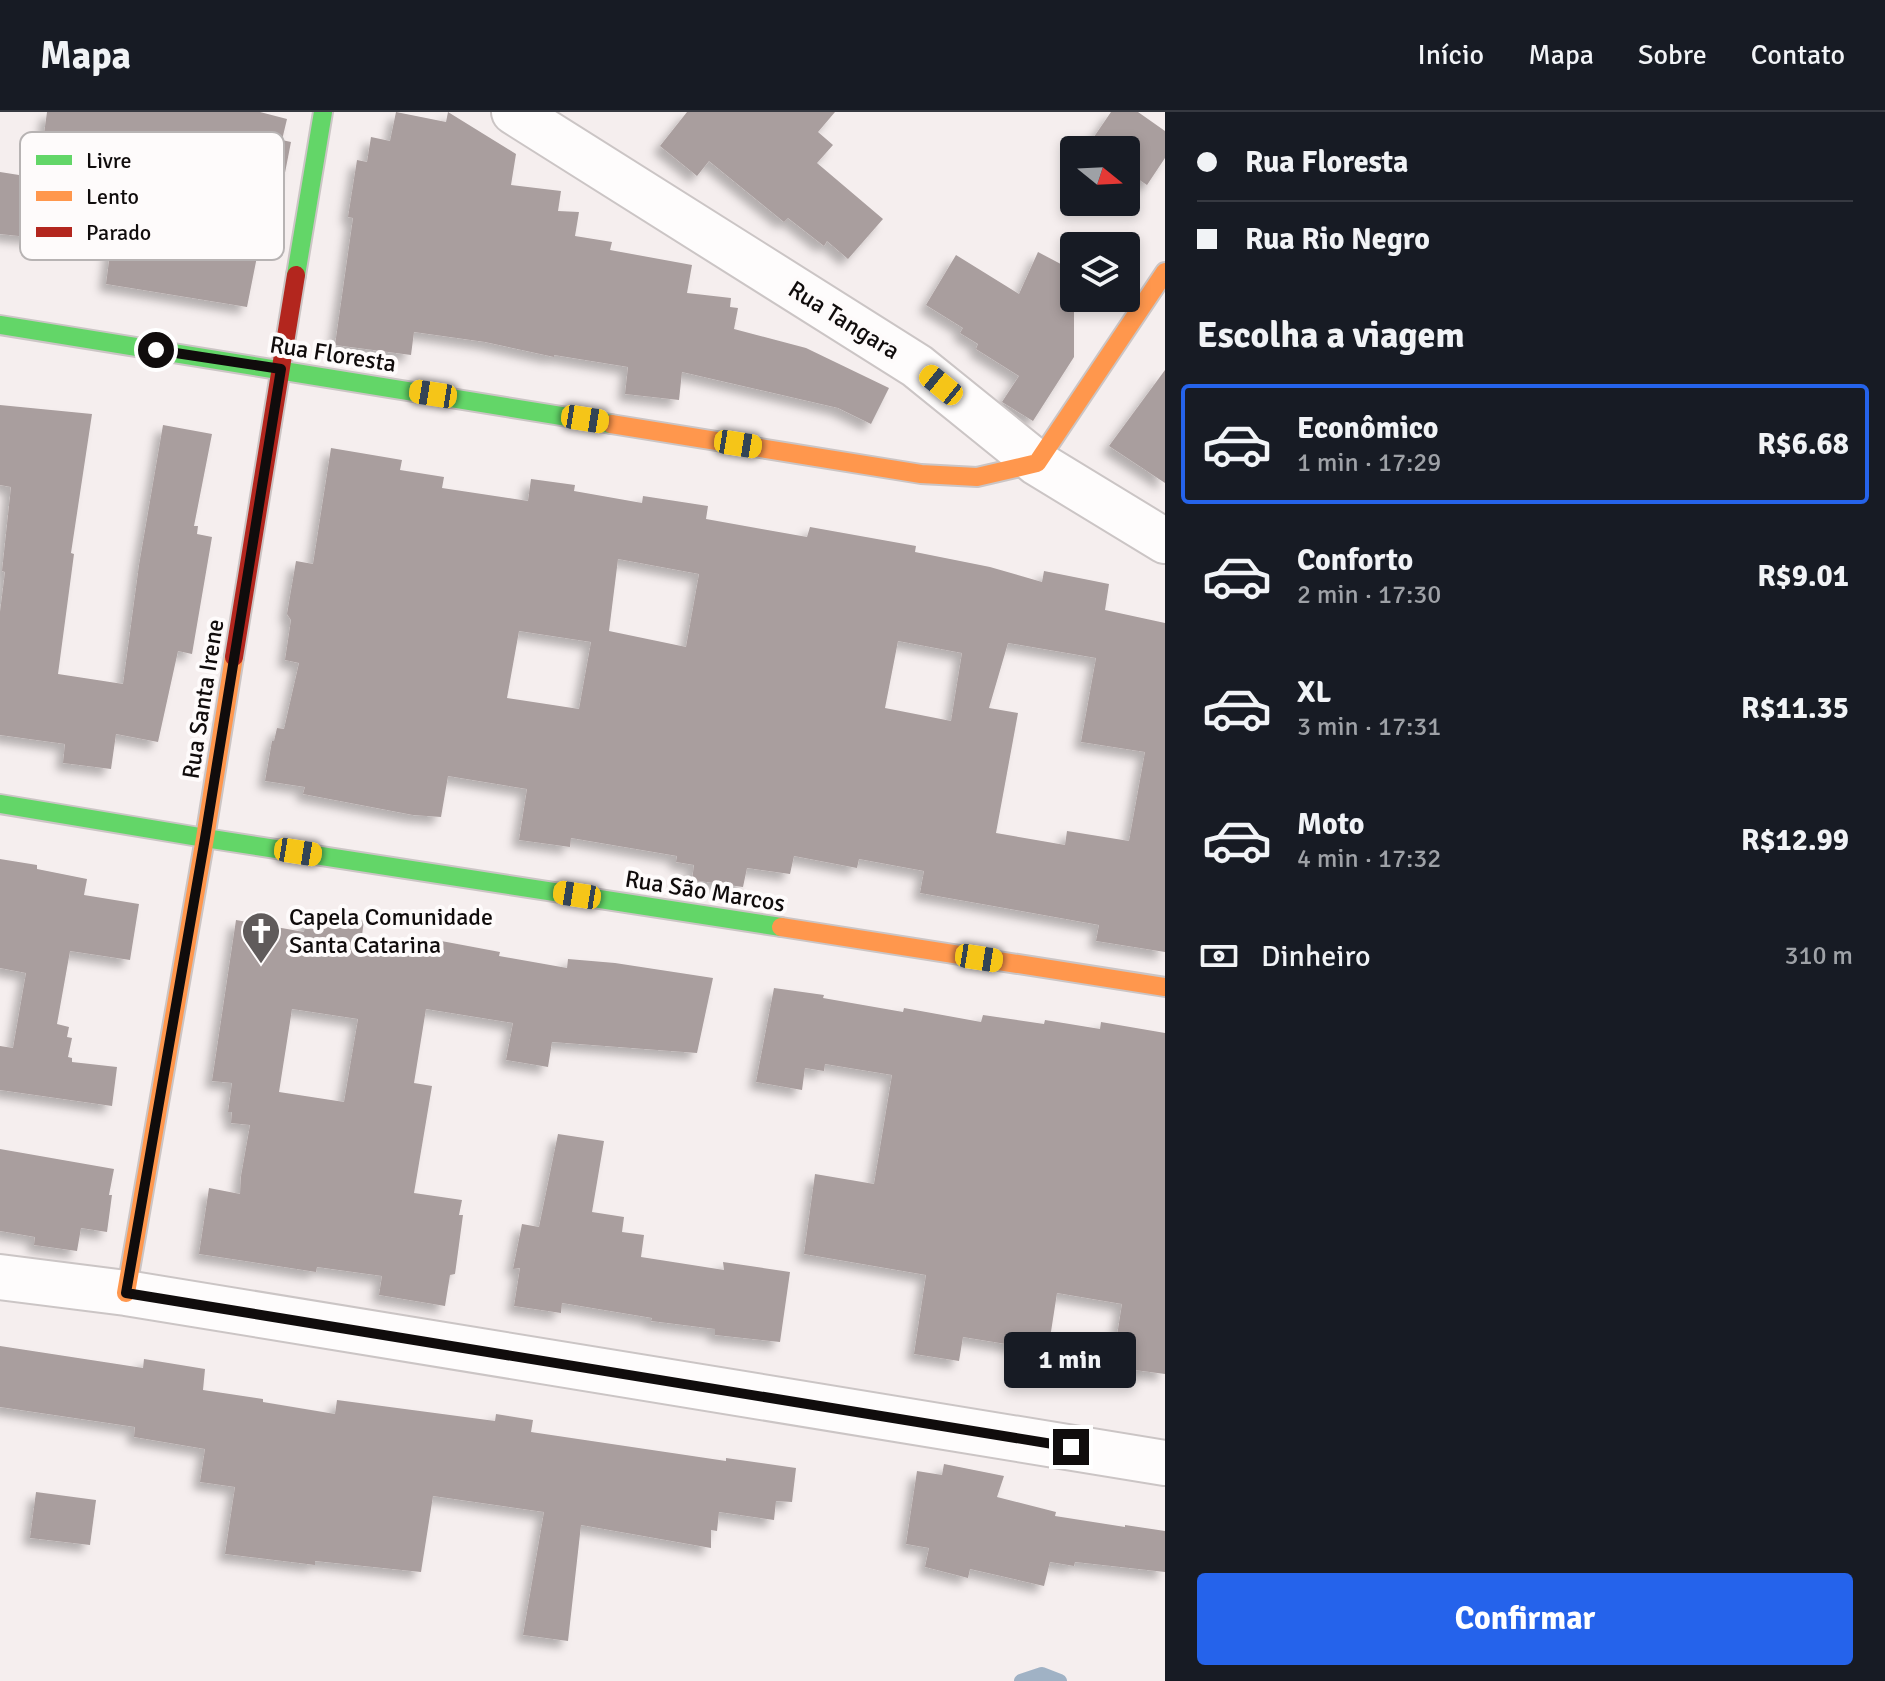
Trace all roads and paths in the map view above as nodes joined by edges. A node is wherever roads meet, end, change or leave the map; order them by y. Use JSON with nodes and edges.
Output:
{"nodes":[{"id":1,"x":323,"y":112,"type":"edge"},
{"id":2,"x":514,"y":112,"type":"edge"},
{"id":3,"x":1165,"y":272,"type":"edge"},
{"id":4,"x":0,"y":325,"type":"edge"},
{"id":5,"x":281,"y":369,"type":"junction"},
{"id":6,"x":1037,"y":463,"type":"junction"},
{"id":7,"x":1165,"y":541,"type":"edge"},
{"id":8,"x":0,"y":804,"type":"edge"},
{"id":9,"x":205,"y":838,"type":"junction"},
{"id":10,"x":1165,"y":987,"type":"edge"},
{"id":11,"x":0,"y":1277,"type":"edge"},
{"id":12,"x":126,"y":1293,"type":"junction"},
{"id":13,"x":1165,"y":1463,"type":"edge"}],
"edges":[{"from":1,"to":5,"type":"street","name":"Rua Santa Irene"},
{"from":2,"to":6,"type":"street","name":"Rua Tangara"},
{"from":3,"to":6,"type":"street"},
{"from":4,"to":5,"type":"street","name":"Rua Floresta"},
{"from":5,"to":6,"type":"street","name":"Rua Floresta"},
{"from":5,"to":9,"type":"street","name":"Rua Santa Irene"},
{"from":6,"to":7,"type":"street","name":"Rua Tangara"},
{"from":8,"to":9,"type":"street","name":"Rua São Marcos"},
{"from":9,"to":10,"type":"street","name":"Rua São Marcos"},
{"from":9,"to":12,"type":"street","name":"Rua Santa Irene"},
{"from":11,"to":12,"type":"street"},
{"from":12,"to":13,"type":"street"}]}
